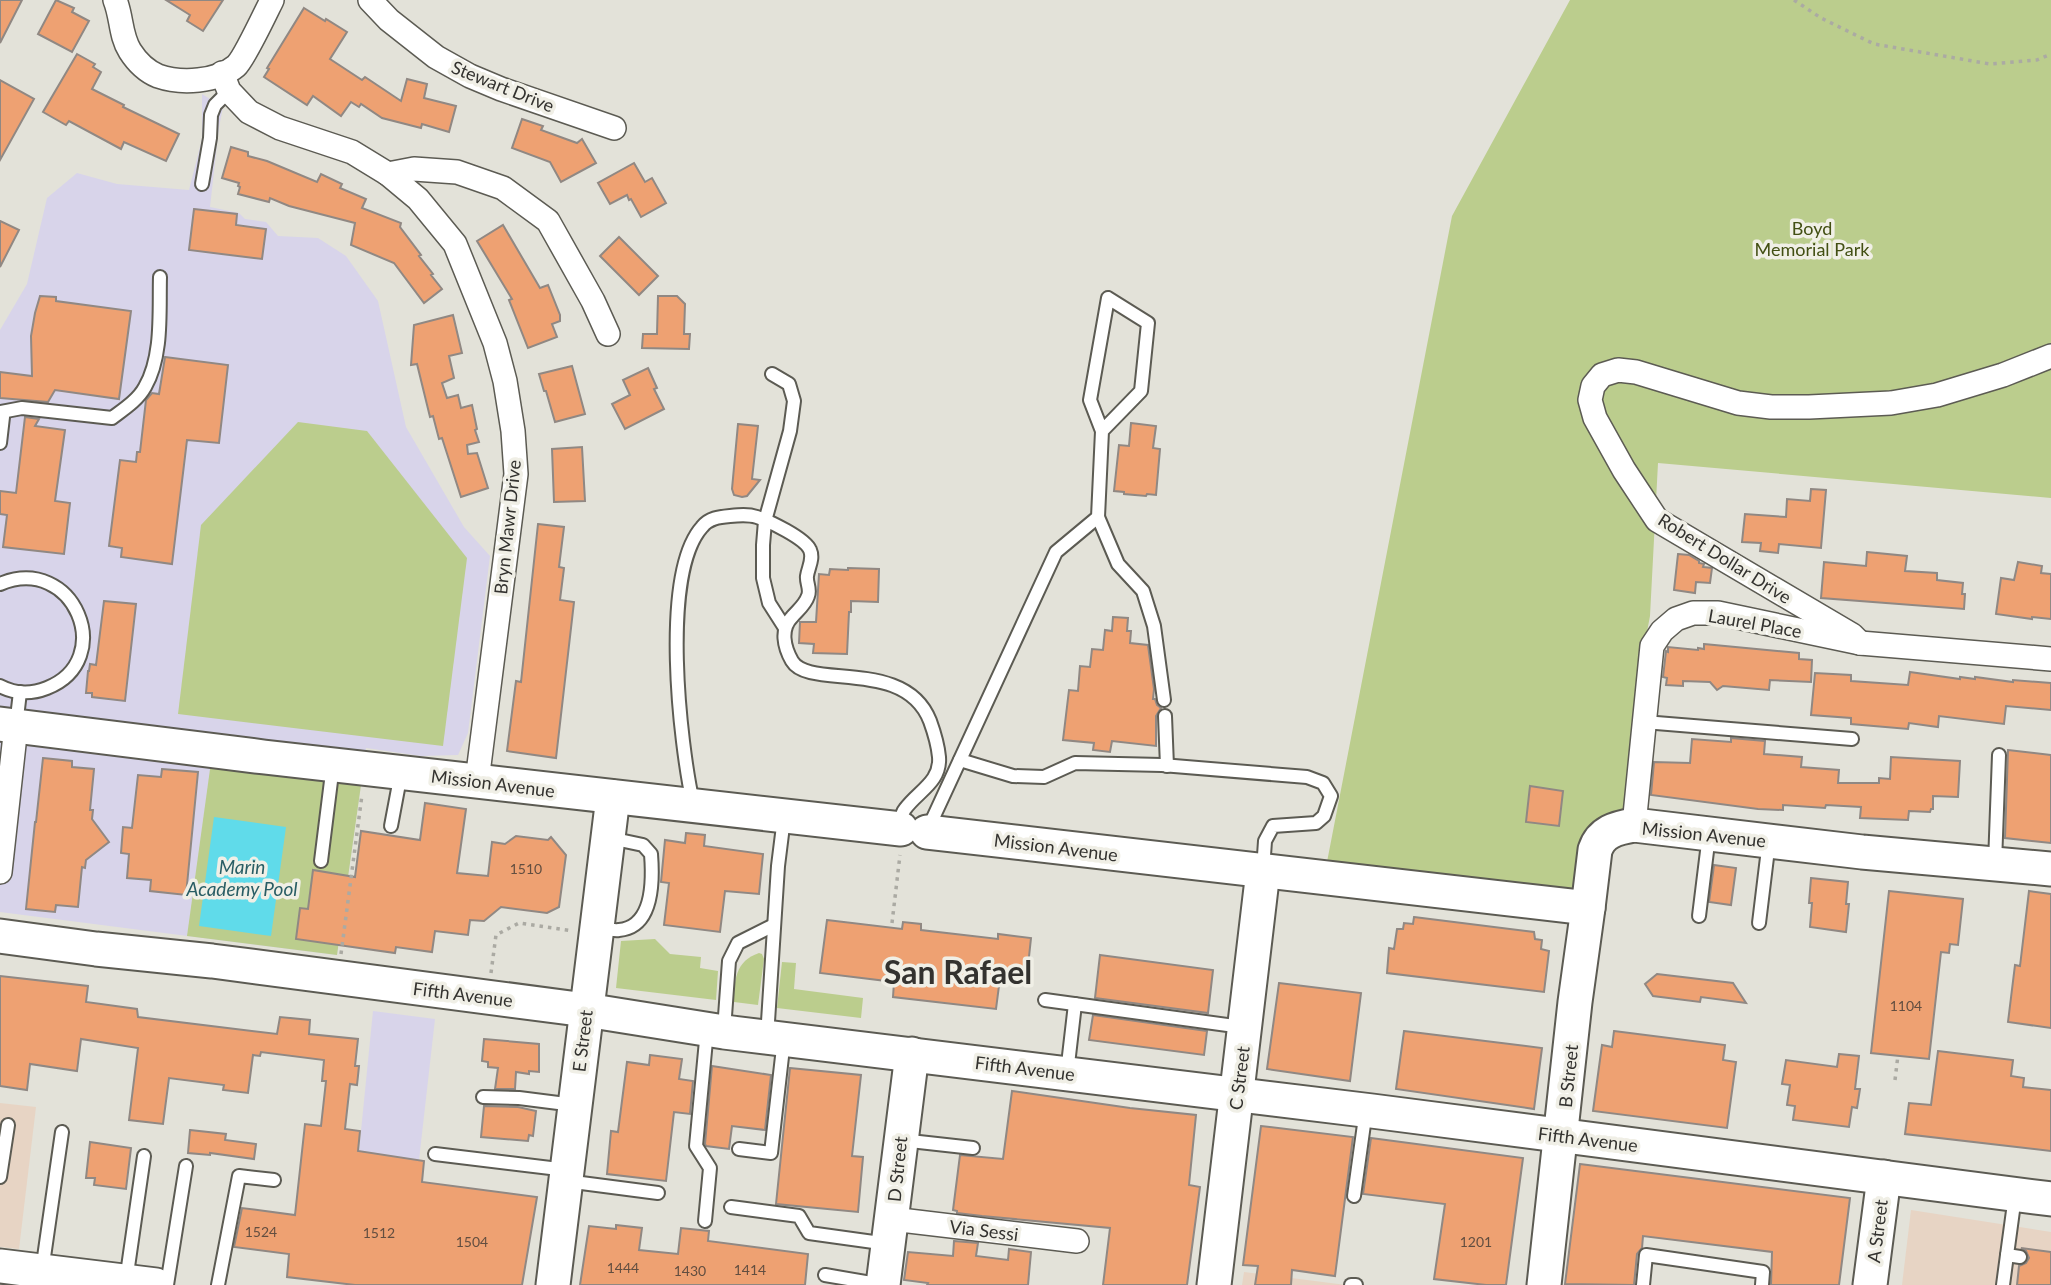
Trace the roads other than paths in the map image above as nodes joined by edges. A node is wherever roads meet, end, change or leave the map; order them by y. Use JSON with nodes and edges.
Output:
{"nodes":[{"id":1,"x":115,"y":0,"type":"edge"},
{"id":2,"x":272,"y":0,"type":"edge"},
{"id":3,"x":370,"y":0,"type":"edge"},
{"id":4,"x":225,"y":82,"type":"junction"},
{"id":5,"x":614,"y":128,"type":"dead end"},
{"id":6,"x":388,"y":173,"type":"junction"},
{"id":7,"x":202,"y":184,"type":"dead end"},
{"id":8,"x":160,"y":277,"type":"dead end"},
{"id":9,"x":608,"y":334,"type":"dead end"},
{"id":10,"x":2051,"y":356,"type":"edge"},
{"id":11,"x":772,"y":374,"type":"dead end"},
{"id":12,"x":0,"y":413,"type":"edge"},
{"id":13,"x":1102,"y":431,"type":"junction"},
{"id":14,"x":0,"y":443,"type":"edge"},
{"id":15,"x":1098,"y":517,"type":"junction"},
{"id":16,"x":765,"y":521,"type":"junction"},
{"id":17,"x":0,"y":584,"type":"edge"},
{"id":18,"x":785,"y":628,"type":"junction"},
{"id":19,"x":1860,"y":643,"type":"junction"},
{"id":20,"x":2051,"y":659,"type":"edge"},
{"id":21,"x":0,"y":686,"type":"edge"},
{"id":22,"x":20,"y":692,"type":"junction"},
{"id":23,"x":1164,"y":701,"type":"dead end"},
{"id":24,"x":1165,"y":716,"type":"dead end"},
{"id":25,"x":1644,"y":722,"type":"junction"},
{"id":26,"x":8,"y":725,"type":"edge"},
{"id":27,"x":1852,"y":738,"type":"dead end"},
{"id":28,"x":1999,"y":755,"type":"dead end"},
{"id":29,"x":960,"y":760,"type":"junction"},
{"id":30,"x":333,"y":765,"type":"junction"},
{"id":31,"x":1167,"y":766,"type":"junction"},
{"id":32,"x":401,"y":772,"type":"junction"},
{"id":33,"x":477,"y":780,"type":"junction"},
{"id":34,"x":4,"y":797,"type":"edge"},
{"id":35,"x":613,"y":797,"type":"junction"},
{"id":36,"x":694,"y":807,"type":"junction"},
{"id":37,"x":785,"y":816,"type":"junction"},
{"id":38,"x":1634,"y":825,"type":"junction"},
{"id":39,"x":391,"y":826,"type":"dead end"},
{"id":40,"x":1709,"y":834,"type":"junction"},
{"id":41,"x":909,"y":837,"type":"junction"},
{"id":42,"x":608,"y":838,"type":"junction"},
{"id":43,"x":1769,"y":841,"type":"junction"},
{"id":44,"x":321,"y":861,"type":"dead end"},
{"id":45,"x":1995,"y":864,"type":"junction"},
{"id":46,"x":2051,"y":869,"type":"edge"},
{"id":47,"x":1263,"y":871,"type":"junction"},
{"id":48,"x":0,"y":872,"type":"edge"},
{"id":49,"x":1588,"y":908,"type":"junction"},
{"id":50,"x":1699,"y":916,"type":"dead end"},
{"id":51,"x":1759,"y":923,"type":"dead end"},
{"id":52,"x":774,"y":925,"type":"junction"},
{"id":53,"x":596,"y":931,"type":"junction"},
{"id":54,"x":0,"y":936,"type":"edge"},
{"id":55,"x":1045,"y":1000,"type":"dead end"},
{"id":56,"x":1075,"y":1004,"type":"junction"},
{"id":57,"x":586,"y":1010,"type":"junction"},
{"id":58,"x":1245,"y":1027,"type":"junction"},
{"id":59,"x":715,"y":1031,"type":"junction"},
{"id":60,"x":775,"y":1038,"type":"junction"},
{"id":61,"x":912,"y":1054,"type":"junction"},
{"id":62,"x":1067,"y":1073,"type":"junction"},
{"id":63,"x":1237,"y":1094,"type":"junction"},
{"id":64,"x":483,"y":1097,"type":"dead end"},
{"id":65,"x":575,"y":1105,"type":"junction"},
{"id":66,"x":1366,"y":1110,"type":"junction"},
{"id":67,"x":8,"y":1125,"type":"dead end"},
{"id":68,"x":62,"y":1132,"type":"dead end"},
{"id":69,"x":1561,"y":1136,"type":"junction"},
{"id":70,"x":901,"y":1140,"type":"junction"},
{"id":71,"x":974,"y":1148,"type":"dead end"},
{"id":72,"x":739,"y":1149,"type":"dead end"},
{"id":73,"x":435,"y":1154,"type":"dead end"},
{"id":74,"x":144,"y":1156,"type":"dead end"},
{"id":75,"x":186,"y":1166,"type":"dead end"},
{"id":76,"x":566,"y":1175,"type":"junction"},
{"id":77,"x":0,"y":1177,"type":"edge"},
{"id":78,"x":1884,"y":1177,"type":"junction"},
{"id":79,"x":274,"y":1180,"type":"dead end"},
{"id":80,"x":658,"y":1193,"type":"dead end"},
{"id":81,"x":2015,"y":1195,"type":"junction"},
{"id":82,"x":1354,"y":1196,"type":"dead end"},
{"id":83,"x":2051,"y":1199,"type":"edge"},
{"id":84,"x":731,"y":1207,"type":"dead end"},
{"id":85,"x":705,"y":1221,"type":"dead end"},
{"id":86,"x":890,"y":1232,"type":"junction"},
{"id":87,"x":1077,"y":1241,"type":"dead end"},
{"id":88,"x":0,"y":1266,"type":"edge"},
{"id":89,"x":42,"y":1271,"type":"junction"},
{"id":90,"x":825,"y":1275,"type":"dead end"},
{"id":91,"x":141,"y":1283,"type":"edge"},
{"id":92,"x":167,"y":1285,"type":"edge"},
{"id":93,"x":218,"y":1285,"type":"edge"},
{"id":94,"x":553,"y":1285,"type":"edge"},
{"id":95,"x":883,"y":1285,"type":"edge"},
{"id":96,"x":1214,"y":1285,"type":"edge"},
{"id":97,"x":1544,"y":1285,"type":"edge"},
{"id":98,"x":1643,"y":1285,"type":"edge"},
{"id":99,"x":1762,"y":1285,"type":"edge"},
{"id":100,"x":1870,"y":1285,"type":"edge"},
{"id":101,"x":2003,"y":1285,"type":"edge"}],
"edges":[{"from":1,"to":4,"type":"street"},
{"from":2,"to":4,"type":"street"},
{"from":3,"to":5,"type":"street","name":"Stewart Drive"},
{"from":4,"to":6,"type":"street","name":"Bryn Mawr Drive"},
{"from":4,"to":7,"type":"lane"},
{"from":6,"to":9,"type":"street"},
{"from":6,"to":33,"type":"street","name":"Bryn Mawr Drive"},
{"from":8,"to":12,"type":"lane"},
{"from":10,"to":19,"type":"street","name":"Robert Dollar Drive"},
{"from":11,"to":16,"type":"lane"},
{"from":12,"to":14,"type":"lane"},
{"from":13,"to":13,"type":"lane"},
{"from":13,"to":15,"type":"lane"},
{"from":15,"to":23,"type":"lane"},
{"from":15,"to":29,"type":"lane"},
{"from":16,"to":18,"type":"lane"},
{"from":16,"to":18,"type":"lane"},
{"from":16,"to":36,"type":"lane"},
{"from":17,"to":22,"type":"lane"},
{"from":18,"to":41,"type":"lane"},
{"from":19,"to":20,"type":"street","name":"Laurel Place"},
{"from":19,"to":25,"type":"street","name":"Laurel Place"},
{"from":21,"to":22,"type":"lane"},
{"from":22,"to":26,"type":"lane"},
{"from":24,"to":31,"type":"lane"},
{"from":25,"to":27,"type":"lane"},
{"from":25,"to":38,"type":"street","name":"Laurel Place"},
{"from":26,"to":30,"type":"street","name":"Mission Avenue"},
{"from":26,"to":34,"type":"street"},
{"from":28,"to":45,"type":"lane"},
{"from":29,"to":31,"type":"lane"},
{"from":29,"to":41,"type":"lane"},
{"from":30,"to":32,"type":"street","name":"Mission Avenue"},
{"from":30,"to":44,"type":"lane"},
{"from":31,"to":47,"type":"lane"},
{"from":32,"to":33,"type":"street","name":"Mission Avenue"},
{"from":32,"to":39,"type":"lane"},
{"from":33,"to":35,"type":"street","name":"Mission Avenue"},
{"from":34,"to":48,"type":"street"},
{"from":35,"to":36,"type":"street","name":"Mission Avenue"},
{"from":35,"to":42,"type":"street","name":"E Street"},
{"from":36,"to":37,"type":"street","name":"Mission Avenue"},
{"from":37,"to":41,"type":"street","name":"Mission Avenue"},
{"from":37,"to":52,"type":"lane"},
{"from":38,"to":40,"type":"street","name":"Mission Avenue"},
{"from":38,"to":49,"type":"street","name":"Mission Avenue"},
{"from":40,"to":43,"type":"street","name":"Mission Avenue"},
{"from":40,"to":50,"type":"lane"},
{"from":41,"to":47,"type":"street","name":"Mission Avenue"},
{"from":42,"to":53,"type":"street","name":"E Street"},
{"from":42,"to":53,"type":"lane"},
{"from":43,"to":45,"type":"street","name":"Mission Avenue"},
{"from":43,"to":51,"type":"lane"},
{"from":45,"to":46,"type":"street","name":"Mission Avenue"},
{"from":47,"to":49,"type":"street","name":"Mission Avenue"},
{"from":47,"to":58,"type":"street","name":"C Street"},
{"from":49,"to":69,"type":"street","name":"B Street"},
{"from":52,"to":59,"type":"lane"},
{"from":52,"to":60,"type":"lane"},
{"from":53,"to":57,"type":"street","name":"E Street"},
{"from":54,"to":57,"type":"street","name":"Fifth Avenue"},
{"from":55,"to":56,"type":"lane"},
{"from":56,"to":58,"type":"lane"},
{"from":56,"to":62,"type":"lane"},
{"from":57,"to":59,"type":"street","name":"Fifth Avenue"},
{"from":57,"to":65,"type":"street","name":"E Street"},
{"from":58,"to":63,"type":"street","name":"C Street"},
{"from":59,"to":60,"type":"street","name":"Fifth Avenue"},
{"from":59,"to":85,"type":"lane"},
{"from":60,"to":61,"type":"street","name":"Fifth Avenue"},
{"from":60,"to":72,"type":"lane"},
{"from":61,"to":62,"type":"street","name":"Fifth Avenue"},
{"from":61,"to":70,"type":"street","name":"D Street"},
{"from":62,"to":63,"type":"street","name":"Fifth Avenue"},
{"from":63,"to":66,"type":"street","name":"Fifth Avenue"},
{"from":63,"to":96,"type":"street","name":"C Street"},
{"from":64,"to":65,"type":"lane"},
{"from":65,"to":76,"type":"street","name":"E Street"},
{"from":66,"to":69,"type":"street","name":"Fifth Avenue"},
{"from":66,"to":82,"type":"lane"},
{"from":67,"to":77,"type":"lane"},
{"from":68,"to":89,"type":"lane"},
{"from":69,"to":78,"type":"street","name":"Fifth Avenue"},
{"from":69,"to":97,"type":"street","name":"B Street"},
{"from":70,"to":71,"type":"lane"},
{"from":70,"to":86,"type":"street","name":"D Street"},
{"from":73,"to":76,"type":"lane"},
{"from":74,"to":91,"type":"lane"},
{"from":75,"to":92,"type":"lane"},
{"from":76,"to":80,"type":"lane"},
{"from":76,"to":94,"type":"street","name":"E Street"},
{"from":78,"to":81,"type":"street","name":"Fifth Avenue"},
{"from":78,"to":100,"type":"street","name":"A Street"},
{"from":79,"to":93,"type":"lane"},
{"from":81,"to":83,"type":"street","name":"Fifth Avenue"},
{"from":81,"to":101,"type":"lane"},
{"from":84,"to":86,"type":"lane"},
{"from":86,"to":87,"type":"street","name":"Via Sessi"},
{"from":86,"to":95,"type":"street","name":"D Street"},
{"from":88,"to":89,"type":"street"},
{"from":89,"to":91,"type":"street"},
{"from":90,"to":95,"type":"lane"},
{"from":98,"to":99,"type":"lane"}]}
